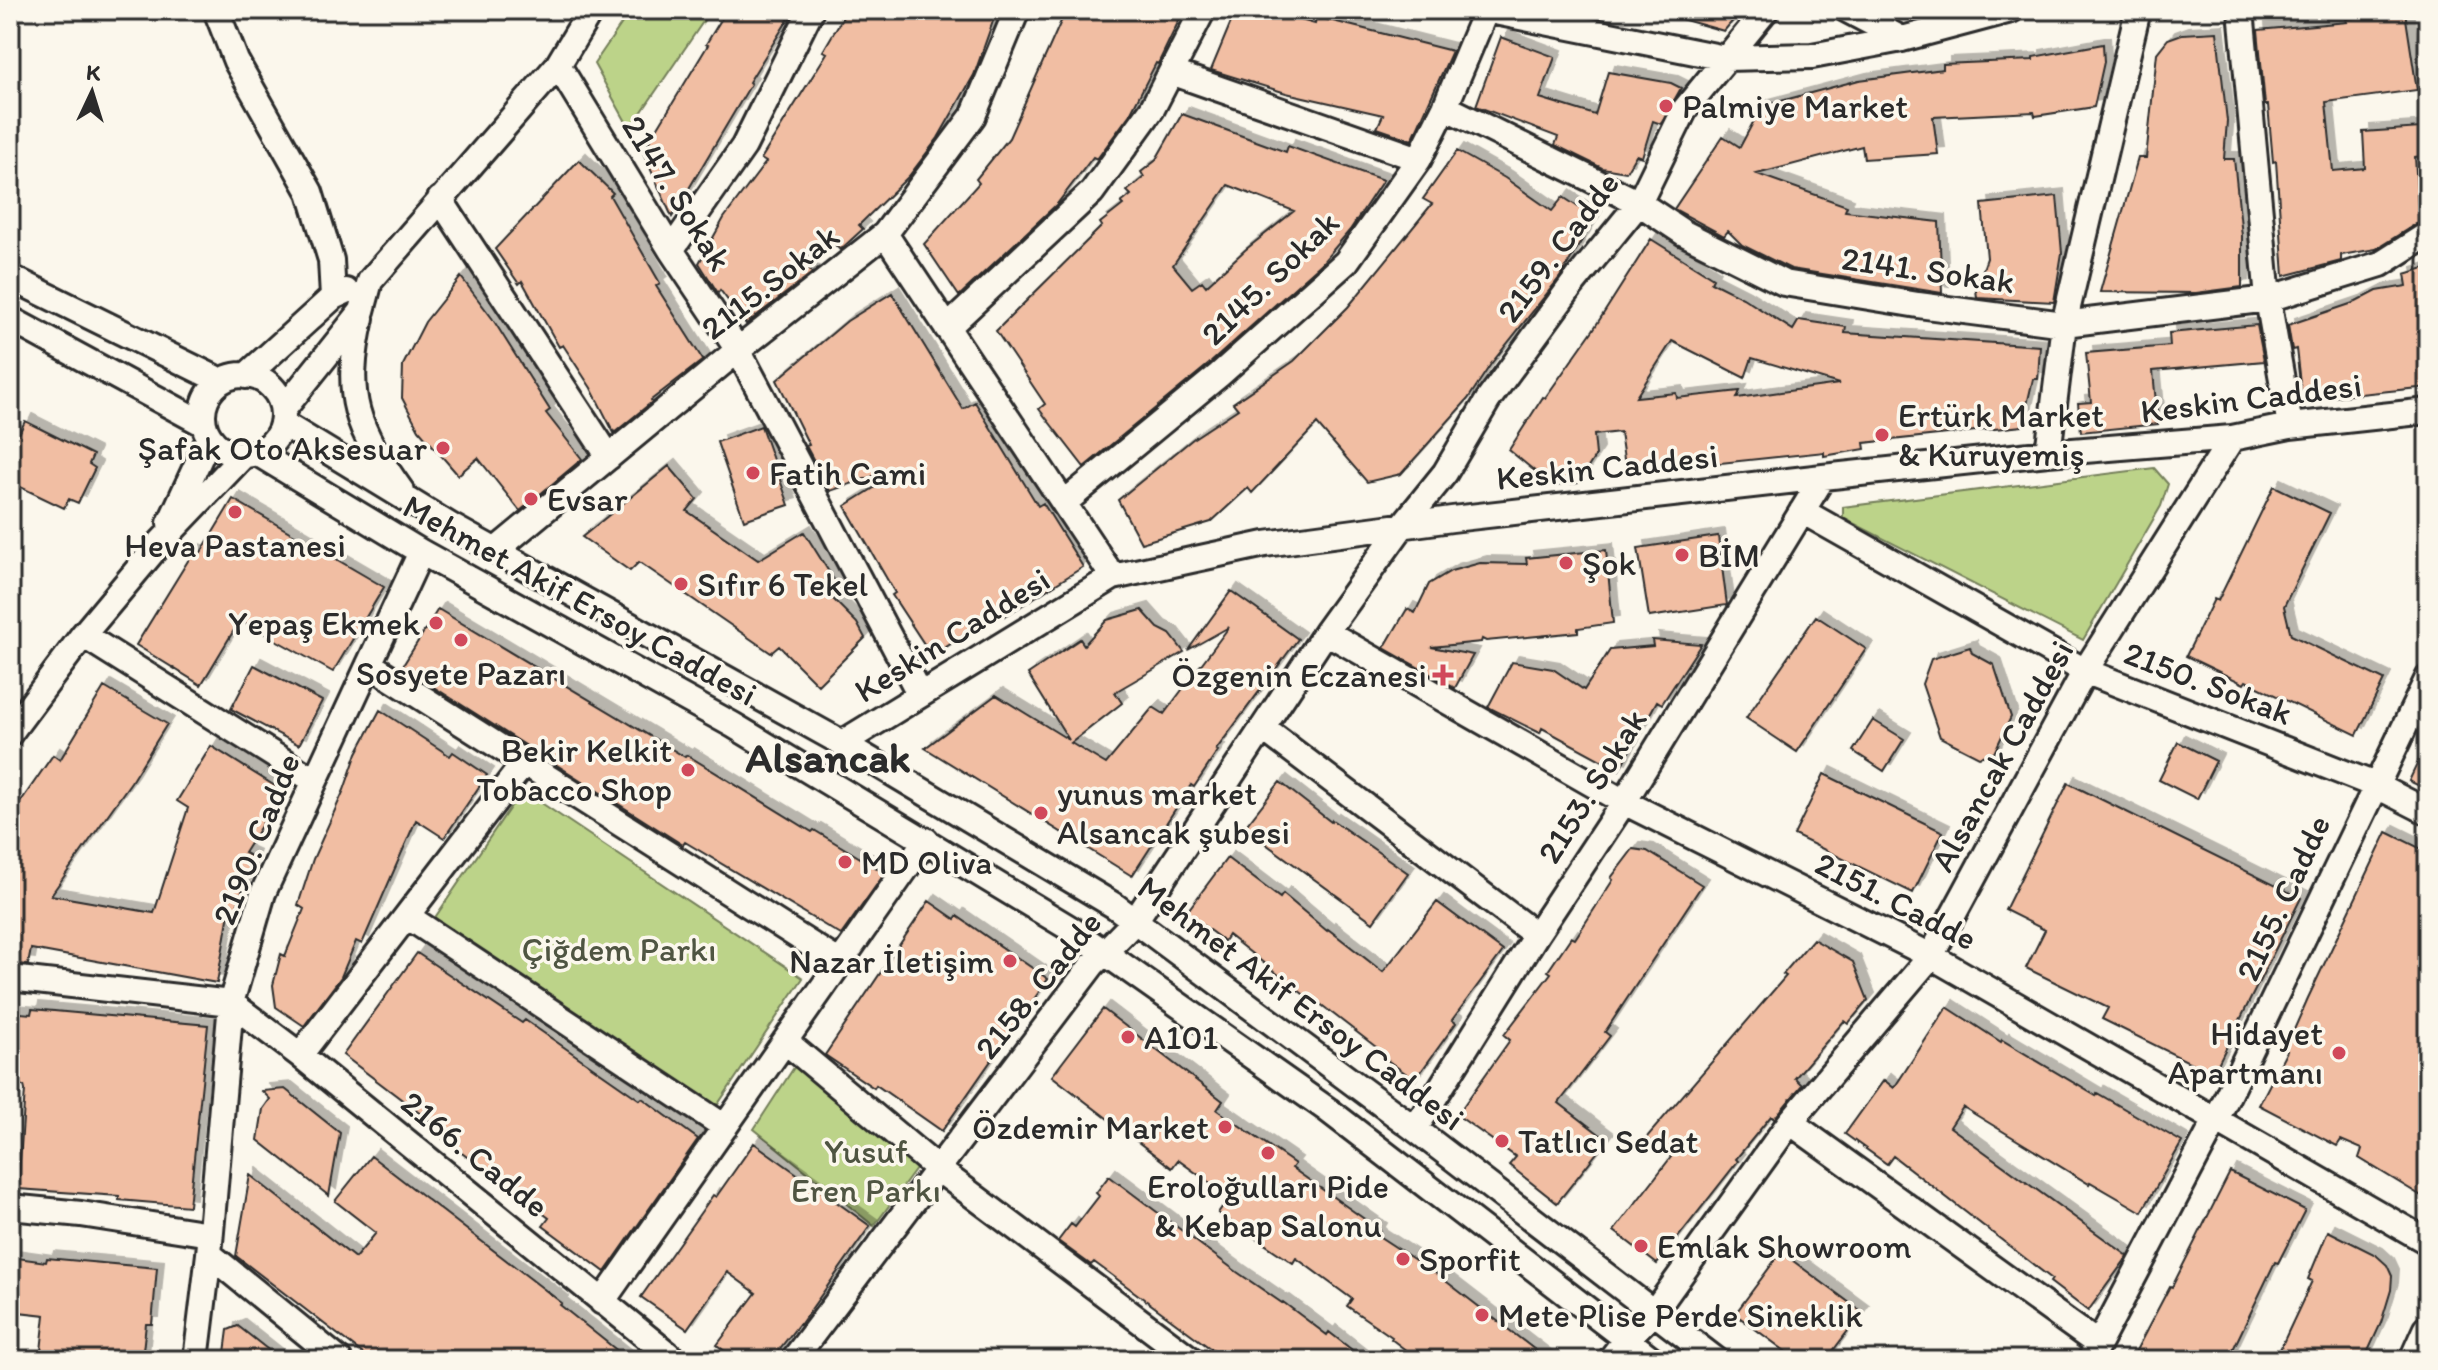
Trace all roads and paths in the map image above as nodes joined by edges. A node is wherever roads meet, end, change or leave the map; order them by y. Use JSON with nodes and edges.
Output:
{"nodes":[{"id":1,"x":216,"y":10,"type":"edge"},
{"id":2,"x":591,"y":10,"type":"edge"},
{"id":3,"x":811,"y":10,"type":"edge"},
{"id":4,"x":1017,"y":10,"type":"edge"},
{"id":5,"x":1203,"y":10,"type":"edge"},
{"id":6,"x":1485,"y":10,"type":"edge"},
{"id":7,"x":1766,"y":10,"type":"edge"},
{"id":8,"x":1847,"y":10,"type":"edge"},
{"id":9,"x":2011,"y":10,"type":"edge"},
{"id":10,"x":2138,"y":10,"type":"edge"},
{"id":11,"x":2241,"y":10,"type":"edge"},
{"id":12,"x":1902,"y":39,"type":"junction"},
{"id":13,"x":1725,"y":58,"type":"junction"},
{"id":14,"x":558,"y":65,"type":"junction"},
{"id":15,"x":1171,"y":72,"type":"junction"},
{"id":16,"x":1445,"y":107,"type":"junction"},
{"id":17,"x":1419,"y":159,"type":"junction"},
{"id":18,"x":440,"y":199,"type":"junction"},
{"id":19,"x":1639,"y":203,"type":"junction"},
{"id":20,"x":885,"y":234,"type":"junction"},
{"id":21,"x":2428,"y":234,"type":"edge"},
{"id":22,"x":671,"y":250,"type":"junction"},
{"id":23,"x":10,"y":277,"type":"edge"},
{"id":24,"x":370,"y":281,"type":"junction"},
{"id":25,"x":333,"y":297,"type":"junction"},
{"id":26,"x":2268,"y":299,"type":"junction"},
{"id":27,"x":362,"y":311,"type":"junction"},
{"id":28,"x":10,"y":319,"type":"edge"},
{"id":29,"x":2064,"y":324,"type":"junction"},
{"id":30,"x":947,"y":328,"type":"junction"},
{"id":31,"x":738,"y":350,"type":"junction"},
{"id":32,"x":246,"y":376,"type":"junction"},
{"id":33,"x":221,"y":381,"type":"junction"},
{"id":34,"x":2428,"y":411,"type":"edge"},
{"id":35,"x":282,"y":416,"type":"junction"},
{"id":36,"x":2290,"y":426,"type":"junction"},
{"id":37,"x":206,"y":431,"type":"junction"},
{"id":38,"x":2232,"y":438,"type":"junction"},
{"id":39,"x":2048,"y":453,"type":"junction"},
{"id":40,"x":250,"y":454,"type":"junction"},
{"id":41,"x":609,"y":457,"type":"junction"},
{"id":42,"x":1823,"y":477,"type":"junction"},
{"id":43,"x":408,"y":500,"type":"junction"},
{"id":44,"x":1064,"y":503,"type":"junction"},
{"id":45,"x":1802,"y":511,"type":"junction"},
{"id":46,"x":1403,"y":525,"type":"junction"},
{"id":47,"x":160,"y":543,"type":"junction"},
{"id":48,"x":495,"y":551,"type":"junction"},
{"id":49,"x":421,"y":552,"type":"junction"},
{"id":50,"x":1113,"y":577,"type":"junction"},
{"id":51,"x":1326,"y":632,"type":"junction"},
{"id":52,"x":83,"y":635,"type":"junction"},
{"id":53,"x":369,"y":664,"type":"junction"},
{"id":54,"x":2085,"y":671,"type":"junction"},
{"id":55,"x":2428,"y":678,"type":"edge"},
{"id":56,"x":920,"y":695,"type":"junction"},
{"id":57,"x":1264,"y":729,"type":"junction"},
{"id":58,"x":10,"y":733,"type":"edge"},
{"id":59,"x":842,"y":743,"type":"junction"},
{"id":60,"x":524,"y":763,"type":"junction"},
{"id":61,"x":315,"y":781,"type":"junction"},
{"id":62,"x":2375,"y":785,"type":"junction"},
{"id":63,"x":1624,"y":802,"type":"junction"},
{"id":64,"x":2428,"y":812,"type":"edge"},
{"id":65,"x":926,"y":840,"type":"junction"},
{"id":66,"x":407,"y":916,"type":"junction"},
{"id":67,"x":1135,"y":921,"type":"junction"},
{"id":68,"x":1536,"y":935,"type":"junction"},
{"id":69,"x":1104,"y":950,"type":"junction"},
{"id":70,"x":1931,"y":956,"type":"junction"},
{"id":71,"x":840,"y":963,"type":"junction"},
{"id":72,"x":10,"y":978,"type":"edge"},
{"id":73,"x":231,"y":1003,"type":"junction"},
{"id":74,"x":785,"y":1041,"type":"junction"},
{"id":75,"x":300,"y":1055,"type":"junction"},
{"id":76,"x":2216,"y":1120,"type":"junction"},
{"id":77,"x":1790,"y":1122,"type":"junction"},
{"id":78,"x":725,"y":1127,"type":"junction"},
{"id":79,"x":1415,"y":1129,"type":"junction"},
{"id":80,"x":939,"y":1170,"type":"junction"},
{"id":81,"x":10,"y":1207,"type":"edge"},
{"id":82,"x":2428,"y":1242,"type":"edge"},
{"id":83,"x":210,"y":1244,"type":"junction"},
{"id":84,"x":602,"y":1302,"type":"junction"},
{"id":85,"x":1654,"y":1312,"type":"junction"},
{"id":86,"x":2428,"y":1331,"type":"edge"},
{"id":87,"x":1626,"y":1339,"type":"junction"},
{"id":88,"x":2094,"y":1352,"type":"edge"},
{"id":89,"x":196,"y":1360,"type":"edge"},
{"id":90,"x":339,"y":1360,"type":"edge"},
{"id":91,"x":675,"y":1360,"type":"edge"},
{"id":92,"x":793,"y":1360,"type":"edge"},
{"id":93,"x":1192,"y":1360,"type":"edge"},
{"id":94,"x":1610,"y":1360,"type":"edge"},
{"id":95,"x":1653,"y":1360,"type":"edge"},
{"id":96,"x":1716,"y":1360,"type":"edge"},
{"id":97,"x":2415,"y":1360,"type":"edge"}],
"edges":[{"from":1,"to":25,"type":"street"},
{"from":2,"to":14,"type":"street"},
{"from":3,"to":22,"type":"street"},
{"from":4,"to":20,"type":"street","name":"2115.Sokak"},
{"from":5,"to":15,"type":"street"},
{"from":6,"to":13,"type":"street"},
{"from":6,"to":16,"type":"street","name":"2145. Sokak"},
{"from":7,"to":13,"type":"street","name":"2159. Cadde"},
{"from":8,"to":12,"type":"street"},
{"from":9,"to":12,"type":"street"},
{"from":10,"to":29,"type":"street"},
{"from":11,"to":26,"type":"street"},
{"from":12,"to":13,"type":"street"},
{"from":13,"to":19,"type":"street","name":"2159. Cadde"},
{"from":14,"to":18,"type":"street"},
{"from":14,"to":22,"type":"street","name":"2147. Sokak"},
{"from":15,"to":17,"type":"street"},
{"from":15,"to":30,"type":"street"},
{"from":16,"to":17,"type":"street","name":"2145. Sokak"},
{"from":16,"to":19,"type":"street","name":"2141. Sokak"},
{"from":17,"to":44,"type":"street","name":"2145. Sokak"},
{"from":18,"to":24,"type":"street"},
{"from":18,"to":41,"type":"street"},
{"from":19,"to":29,"type":"street","name":"2141. Sokak"},
{"from":19,"to":46,"type":"street","name":"2159. Cadde"},
{"from":20,"to":30,"type":"street"},
{"from":20,"to":31,"type":"street","name":"2115.Sokak"},
{"from":21,"to":26,"type":"street","name":"2141. Sokak"},
{"from":22,"to":31,"type":"street","name":"2147. Sokak"},
{"from":23,"to":33,"type":"street"},
{"from":24,"to":25,"type":"street"},
{"from":24,"to":27,"type":"street"},
{"from":25,"to":32,"type":"street"},
{"from":26,"to":29,"type":"street","name":"2141. Sokak"},
{"from":26,"to":36,"type":"street"},
{"from":27,"to":35,"type":"street"},
{"from":27,"to":43,"type":"street"},
{"from":28,"to":37,"type":"street"},
{"from":29,"to":39,"type":"street"},
{"from":30,"to":44,"type":"street"},
{"from":31,"to":41,"type":"street","name":"2115.Sokak"},
{"from":31,"to":56,"type":"street","name":"2147. Sokak"},
{"from":32,"to":33,"type":"street"},
{"from":32,"to":35,"type":"street"},
{"from":33,"to":37,"type":"street"},
{"from":34,"to":36,"type":"street","name":"Keskin Caddesi"},
{"from":35,"to":40,"type":"street"},
{"from":35,"to":43,"type":"street","name":"Mehmet Akif Ersoy Caddesi"},
{"from":36,"to":38,"type":"street","name":"Keskin Caddesi"},
{"from":37,"to":40,"type":"street"},
{"from":37,"to":47,"type":"street"},
{"from":38,"to":39,"type":"street","name":"Keskin Caddesi"},
{"from":38,"to":54,"type":"street","name":"Alsancak Caddesi"},
{"from":39,"to":42,"type":"street","name":"Keskin Caddesi"},
{"from":40,"to":47,"type":"street"},
{"from":40,"to":49,"type":"street","name":"Mehmet Akif Ersoy Caddesi"},
{"from":41,"to":48,"type":"street","name":"2115.Sokak"},
{"from":42,"to":45,"type":"street","name":"2153. Sokak"},
{"from":42,"to":46,"type":"street","name":"Keskin Caddesi"},
{"from":43,"to":48,"type":"street","name":"Mehmet Akif Ersoy Caddesi"},
{"from":44,"to":50,"type":"street"},
{"from":45,"to":54,"type":"street","name":"2150. Sokak"},
{"from":45,"to":63,"type":"street","name":"2153. Sokak"},
{"from":46,"to":50,"type":"street","name":"Keskin Caddesi"},
{"from":46,"to":51,"type":"street","name":"2158. Cadde"},
{"from":47,"to":52,"type":"street"},
{"from":48,"to":59,"type":"street","name":"Mehmet Akif Ersoy Caddesi"},
{"from":49,"to":53,"type":"street","name":"2190. Cadde"},
{"from":49,"to":65,"type":"street","name":"Mehmet Akif Ersoy Caddesi"},
{"from":50,"to":56,"type":"street","name":"Keskin Caddesi"},
{"from":51,"to":57,"type":"street","name":"2158. Cadde"},
{"from":51,"to":63,"type":"street","name":"2151. Cadde"},
{"from":52,"to":58,"type":"street"},
{"from":52,"to":61,"type":"street"},
{"from":53,"to":60,"type":"street"},
{"from":53,"to":61,"type":"street","name":"2190. Cadde"},
{"from":54,"to":62,"type":"street","name":"2150. Sokak"},
{"from":54,"to":70,"type":"street","name":"Alsancak Caddesi"},
{"from":55,"to":62,"type":"street","name":"2155. Cadde"},
{"from":56,"to":59,"type":"street","name":"Keskin Caddesi"},
{"from":57,"to":67,"type":"street","name":"2158. Cadde"},
{"from":57,"to":68,"type":"street"},
{"from":59,"to":67,"type":"street","name":"Mehmet Akif Ersoy Caddesi"},
{"from":60,"to":66,"type":"street"},
{"from":60,"to":71,"type":"street"},
{"from":61,"to":73,"type":"street","name":"2190. Cadde"},
{"from":62,"to":64,"type":"street","name":"2150. Sokak"},
{"from":62,"to":76,"type":"street","name":"2155. Cadde"},
{"from":63,"to":68,"type":"street","name":"2153. Sokak"},
{"from":63,"to":70,"type":"street","name":"2151. Cadde"},
{"from":65,"to":69,"type":"street","name":"Mehmet Akif Ersoy Caddesi"},
{"from":65,"to":71,"type":"street"},
{"from":66,"to":75,"type":"street"},
{"from":66,"to":78,"type":"street"},
{"from":67,"to":69,"type":"street","name":"2158. Cadde"},
{"from":67,"to":79,"type":"street","name":"Mehmet Akif Ersoy Caddesi"},
{"from":68,"to":79,"type":"street","name":"2153. Sokak"},
{"from":69,"to":80,"type":"street","name":"2158. Cadde"},
{"from":69,"to":87,"type":"street","name":"Mehmet Akif Ersoy Caddesi"},
{"from":70,"to":76,"type":"street","name":"2151. Cadde"},
{"from":70,"to":77,"type":"street","name":"Alsancak Caddesi"},
{"from":71,"to":74,"type":"street"},
{"from":72,"to":73,"type":"street"},
{"from":73,"to":75,"type":"street","name":"2166. Cadde"},
{"from":73,"to":83,"type":"street","name":"2190. Cadde"},
{"from":74,"to":78,"type":"street"},
{"from":74,"to":80,"type":"street"},
{"from":75,"to":84,"type":"street","name":"2166. Cadde"},
{"from":76,"to":82,"type":"street","name":"2151. Cadde"},
{"from":76,"to":88,"type":"street","name":"2155. Cadde"},
{"from":77,"to":85,"type":"street","name":"Alsancak Caddesi"},
{"from":77,"to":88,"type":"street"},
{"from":78,"to":84,"type":"street"},
{"from":79,"to":85,"type":"street","name":"Mehmet Akif Ersoy Caddesi"},
{"from":80,"to":92,"type":"street","name":"2158. Cadde"},
{"from":80,"to":93,"type":"street"},
{"from":81,"to":83,"type":"street"},
{"from":83,"to":89,"type":"street","name":"2190. Cadde"},
{"from":83,"to":90,"type":"street"},
{"from":84,"to":91,"type":"street","name":"2166. Cadde"},
{"from":85,"to":87,"type":"street","name":"Alsancak Caddesi"},
{"from":85,"to":96,"type":"street","name":"Mehmet Akif Ersoy Caddesi"},
{"from":86,"to":97,"type":"main road"},
{"from":87,"to":94,"type":"street","name":"Alsancak Caddesi"},
{"from":87,"to":95,"type":"street","name":"Mehmet Akif Ersoy Caddesi"}]}
